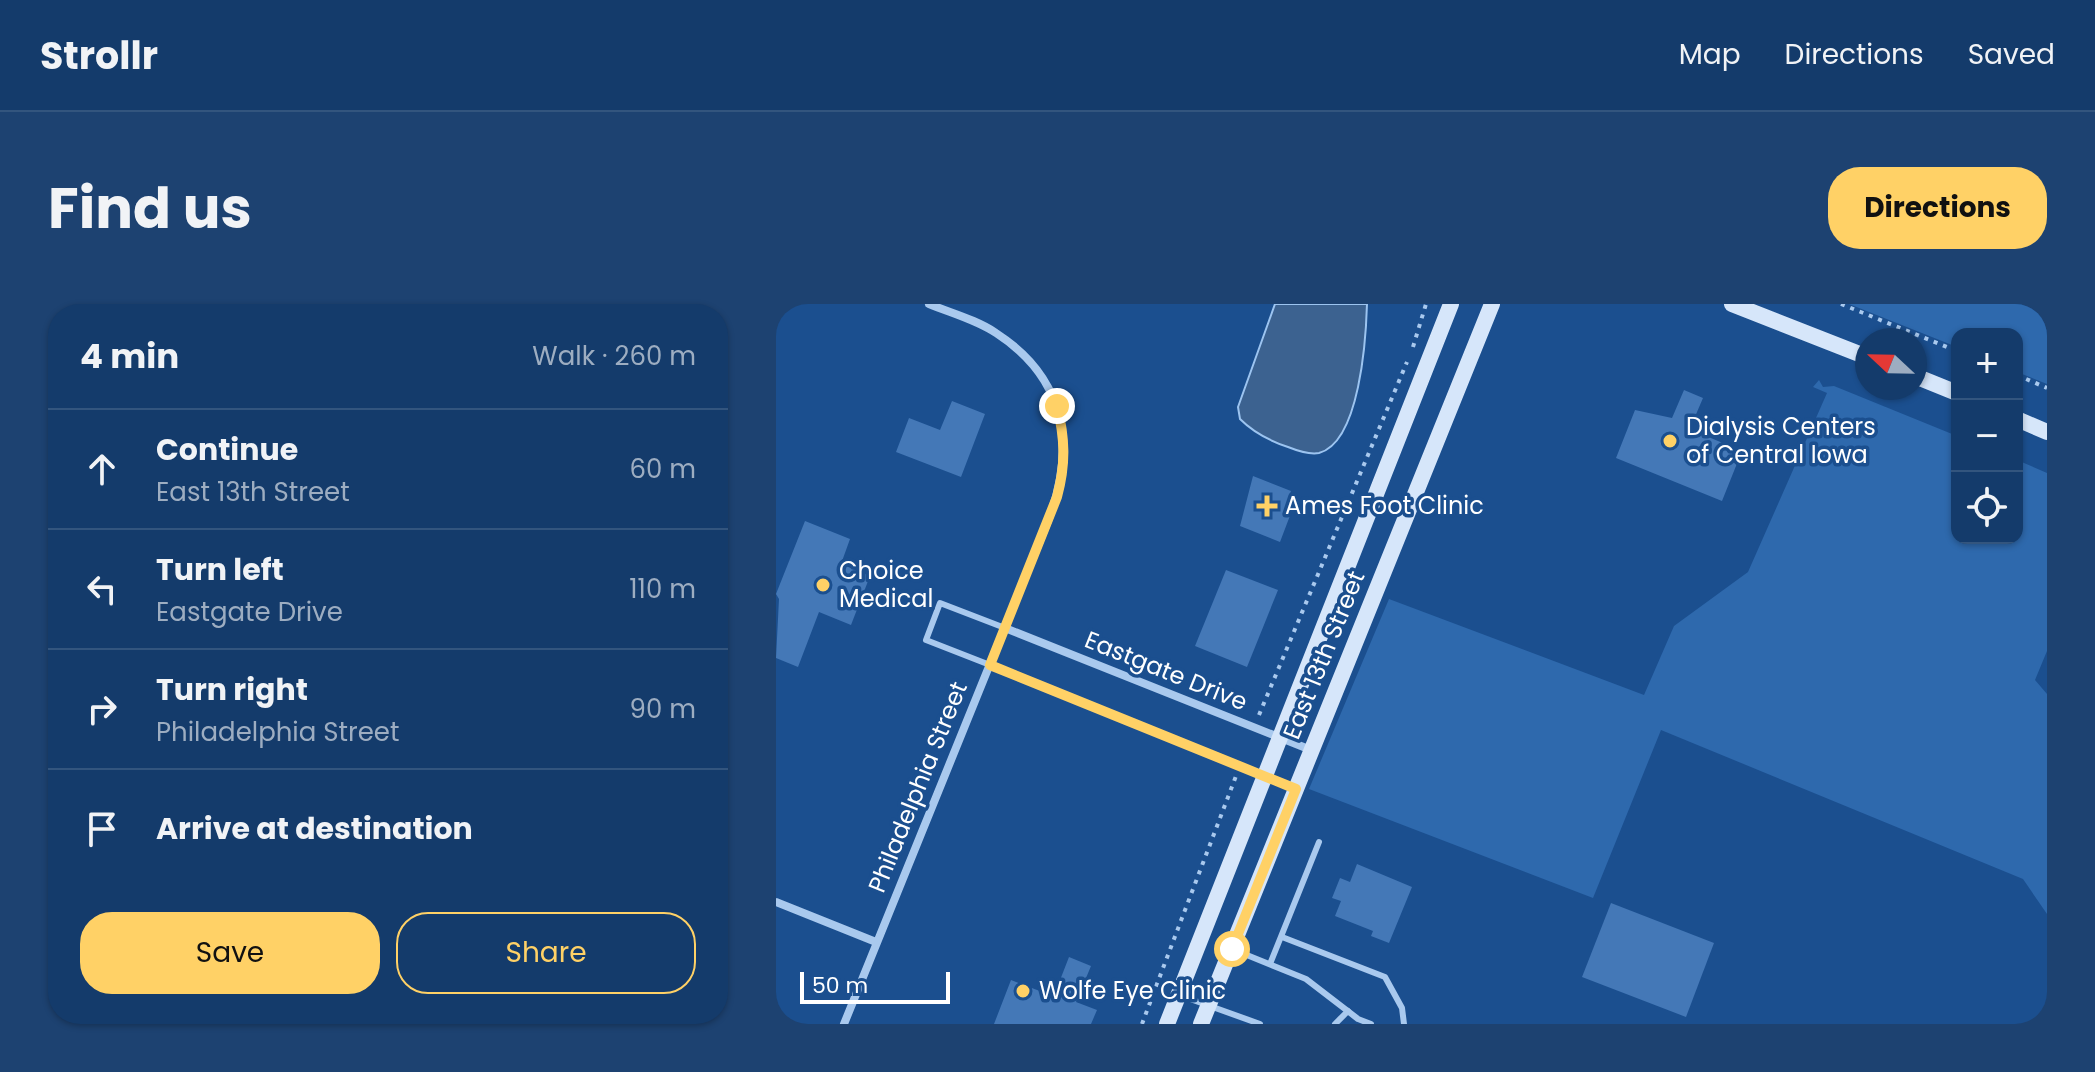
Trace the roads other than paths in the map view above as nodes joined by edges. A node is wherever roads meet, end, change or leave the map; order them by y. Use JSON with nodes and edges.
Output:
{"nodes":[{"id":1,"x":929,"y":304,"type":"edge"},
{"id":2,"x":1451,"y":304,"type":"edge"},
{"id":3,"x":1492,"y":304,"type":"edge"},
{"id":4,"x":1732,"y":304,"type":"edge"},
{"id":5,"x":1855,"y":352,"type":"edge"},
{"id":6,"x":1927,"y":381,"type":"edge"},
{"id":7,"x":1951,"y":391,"type":"edge"},
{"id":8,"x":2023,"y":422,"type":"edge"},
{"id":9,"x":2047,"y":432,"type":"edge"},
{"id":10,"x":1005,"y":628,"type":"junction"},
{"id":11,"x":990,"y":665,"type":"junction"},
{"id":12,"x":1280,"y":737,"type":"junction"},
{"id":13,"x":1312,"y":750,"type":"junction"},
{"id":14,"x":1263,"y":777,"type":"junction"},
{"id":15,"x":1296,"y":789,"type":"junction"},
{"id":16,"x":1319,"y":842,"type":"dead end"},
{"id":17,"x":776,"y":902,"type":"edge"},
{"id":18,"x":1282,"y":937,"type":"junction"},
{"id":19,"x":876,"y":942,"type":"junction"},
{"id":20,"x":1232,"y":949,"type":"junction"},
{"id":21,"x":1270,"y":964,"type":"junction"},
{"id":22,"x":1178,"y":995,"type":"junction"},
{"id":23,"x":1209,"y":1005,"type":"junction"},
{"id":24,"x":1348,"y":1011,"type":"junction"},
{"id":25,"x":844,"y":1024,"type":"edge"},
{"id":26,"x":1167,"y":1024,"type":"edge"},
{"id":27,"x":1201,"y":1024,"type":"edge"},
{"id":28,"x":1260,"y":1024,"type":"edge"},
{"id":29,"x":1335,"y":1024,"type":"edge"},
{"id":30,"x":1371,"y":1024,"type":"edge"},
{"id":31,"x":1404,"y":1024,"type":"edge"}],
"edges":[{"from":1,"to":10,"type":"street","name":"Philadelphia Street"},
{"from":2,"to":12,"type":"main road","name":"East 13th Street"},
{"from":3,"to":13,"type":"main road","name":"East 13th Street"},
{"from":4,"to":5,"type":"main road"},
{"from":6,"to":7,"type":"main road"},
{"from":8,"to":9,"type":"main road"},
{"from":10,"to":11,"type":"street","name":"Philadelphia Street"},
{"from":10,"to":11,"type":"lane"},
{"from":10,"to":12,"type":"street","name":"Eastgate Drive"},
{"from":11,"to":14,"type":"street"},
{"from":11,"to":19,"type":"street","name":"Philadelphia Street"},
{"from":12,"to":13,"type":"street","name":"Eastgate Drive"},
{"from":12,"to":14,"type":"main road","name":"East 13th Street"},
{"from":13,"to":15,"type":"main road","name":"East 13th Street"},
{"from":14,"to":15,"type":"street"},
{"from":14,"to":22,"type":"main road","name":"East 13th Street"},
{"from":15,"to":20,"type":"main road","name":"East 13th Street"},
{"from":16,"to":18,"type":"lane"},
{"from":17,"to":19,"type":"street"},
{"from":18,"to":21,"type":"lane"},
{"from":18,"to":31,"type":"lane"},
{"from":19,"to":25,"type":"street","name":"Philadelphia Street"},
{"from":20,"to":21,"type":"lane"},
{"from":20,"to":23,"type":"main road","name":"East 13th Street"},
{"from":21,"to":24,"type":"lane"},
{"from":22,"to":23,"type":"lane"},
{"from":22,"to":26,"type":"main road","name":"East 13th Street"},
{"from":23,"to":27,"type":"main road","name":"East 13th Street"},
{"from":23,"to":28,"type":"lane"},
{"from":24,"to":29,"type":"lane"},
{"from":24,"to":30,"type":"lane"}]}
